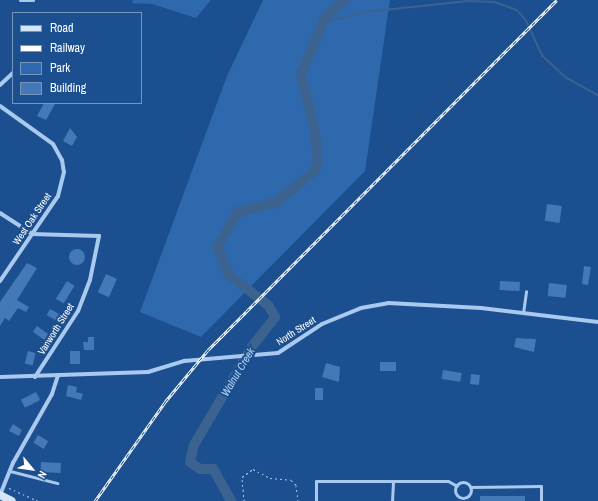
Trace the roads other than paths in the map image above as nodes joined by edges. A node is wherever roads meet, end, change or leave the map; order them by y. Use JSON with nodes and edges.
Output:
{"nodes":[{"id":1,"x":20,"y":0,"type":"edge"},
{"id":2,"x":33,"y":0,"type":"edge"},
{"id":3,"x":12,"y":74,"type":"edge"},
{"id":4,"x":0,"y":85,"type":"edge"},
{"id":5,"x":0,"y":106,"type":"edge"},
{"id":6,"x":0,"y":213,"type":"edge"},
{"id":7,"x":32,"y":234,"type":"junction"},
{"id":8,"x":0,"y":281,"type":"edge"},
{"id":9,"x":526,"y":291,"type":"dead end"},
{"id":10,"x":523,"y":313,"type":"junction"},
{"id":11,"x":598,"y":322,"type":"edge"},
{"id":12,"x":58,"y":376,"type":"junction"},
{"id":13,"x":0,"y":377,"type":"edge"},
{"id":14,"x":35,"y":377,"type":"junction"},
{"id":15,"x":10,"y":471,"type":"junction"},
{"id":16,"x":393,"y":481,"type":"junction"},
{"id":17,"x":57,"y":483,"type":"dead end"},
{"id":18,"x":457,"y":486,"type":"junction"},
{"id":19,"x":470,"y":487,"type":"junction"},
{"id":20,"x":0,"y":495,"type":"edge"},
{"id":21,"x":466,"y":499,"type":"edge"},
{"id":22,"x":12,"y":501,"type":"edge"},
{"id":23,"x":316,"y":501,"type":"edge"},
{"id":24,"x":392,"y":501,"type":"edge"},
{"id":25,"x":541,"y":501,"type":"edge"}],
"edges":[{"from":1,"to":2,"type":"lane"},
{"from":3,"to":4,"type":"street"},
{"from":5,"to":7,"type":"street","name":"West Oak Street"},
{"from":6,"to":7,"type":"street"},
{"from":7,"to":8,"type":"street","name":"West Oak Street"},
{"from":7,"to":14,"type":"street","name":"Vanworth Street"},
{"from":9,"to":10,"type":"lane"},
{"from":10,"to":11,"type":"street","name":"North Street"},
{"from":10,"to":12,"type":"street","name":"North Street"},
{"from":12,"to":14,"type":"street","name":"North Street"},
{"from":12,"to":15,"type":"street"},
{"from":13,"to":14,"type":"street","name":"North Street"},
{"from":15,"to":17,"type":"lane"},
{"from":15,"to":20,"type":"street"},
{"from":16,"to":18,"type":"lane"},
{"from":16,"to":23,"type":"lane"},
{"from":16,"to":24,"type":"lane"},
{"from":18,"to":19,"type":"lane"},
{"from":18,"to":21,"type":"lane"},
{"from":19,"to":21,"type":"lane"},
{"from":19,"to":25,"type":"lane"},
{"from":20,"to":22,"type":"main road"}]}
